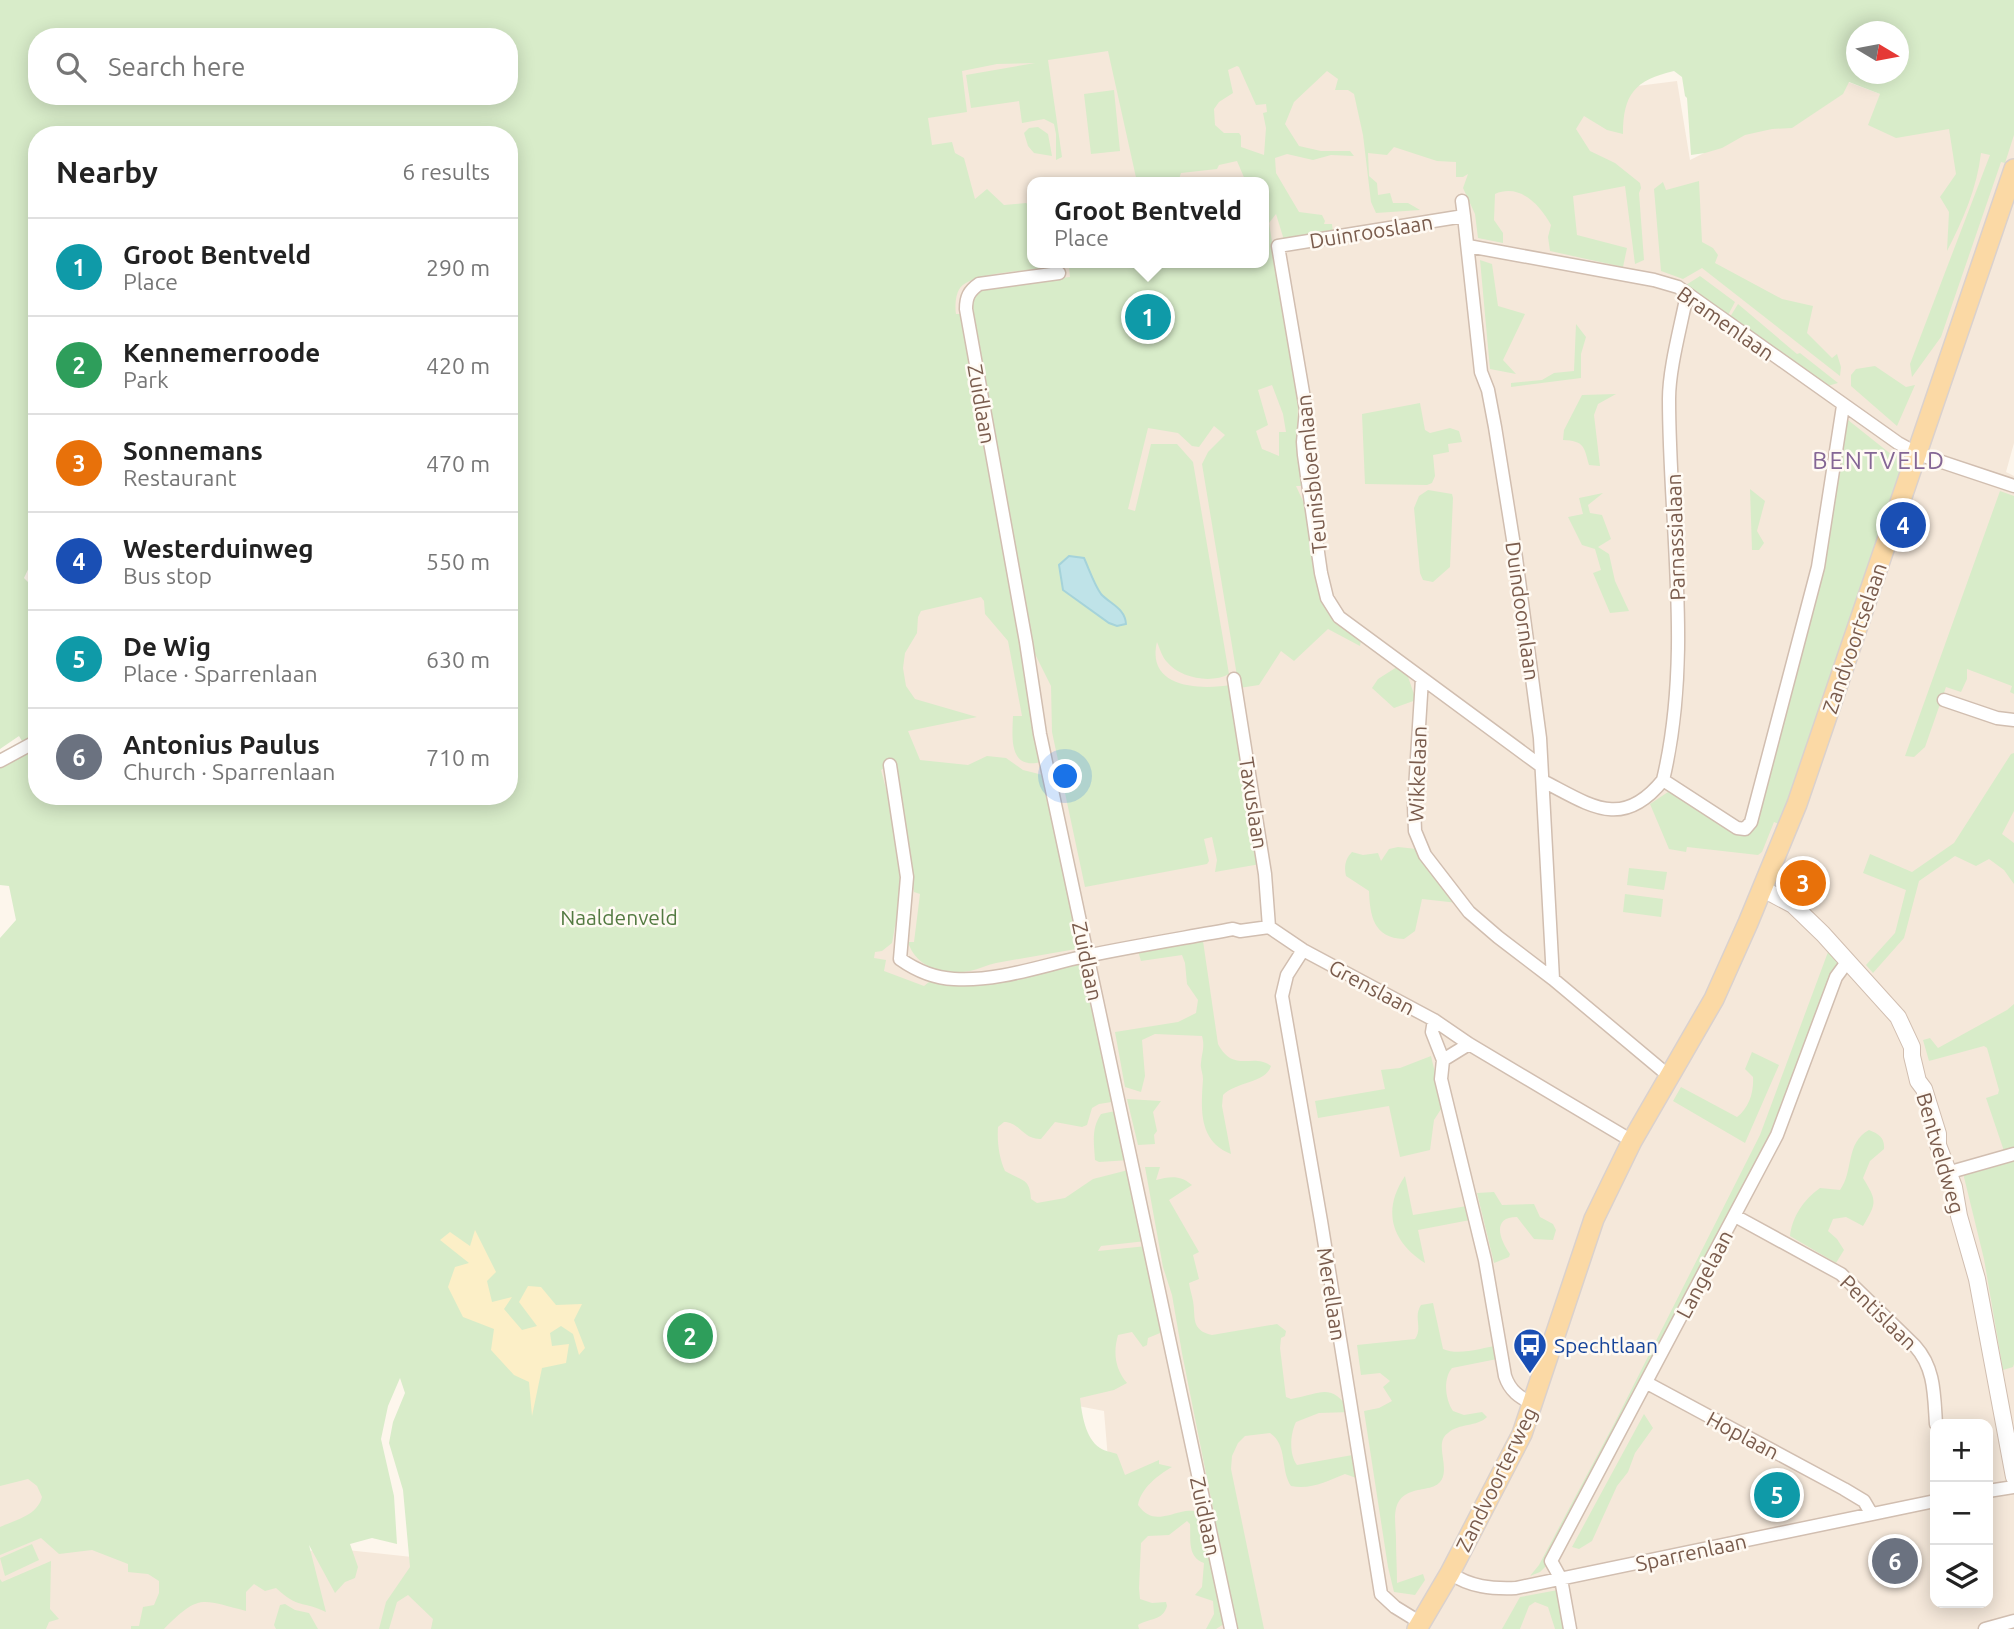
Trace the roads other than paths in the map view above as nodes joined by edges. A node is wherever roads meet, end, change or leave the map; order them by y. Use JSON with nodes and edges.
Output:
{"nodes":[{"id":1,"x":2014,"y":169,"type":"edge"},
{"id":2,"x":1462,"y":201,"type":"dead end"},
{"id":3,"x":1464,"y":216,"type":"junction"},
{"id":4,"x":1278,"y":246,"type":"joint"},
{"id":5,"x":1468,"y":246,"type":"junction"},
{"id":6,"x":1059,"y":273,"type":"dead end"},
{"id":7,"x":1687,"y":294,"type":"junction"},
{"id":8,"x":1843,"y":406,"type":"junction"},
{"id":9,"x":1918,"y":454,"type":"junction"},
{"id":10,"x":2014,"y":486,"type":"edge"},
{"id":11,"x":1234,"y":679,"type":"dead end"},
{"id":12,"x":1422,"y":679,"type":"junction"},
{"id":13,"x":1944,"y":699,"type":"dead end"},
{"id":14,"x":2014,"y":720,"type":"edge"},
{"id":15,"x":28,"y":746,"type":"edge"},
{"id":16,"x":0,"y":761,"type":"edge"},
{"id":17,"x":890,"y":765,"type":"dead end"},
{"id":18,"x":1541,"y":766,"type":"junction"},
{"id":19,"x":1663,"y":780,"type":"junction"},
{"id":20,"x":1543,"y":781,"type":"junction"},
{"id":21,"x":1763,"y":889,"type":"junction"},
{"id":22,"x":1269,"y":927,"type":"junction"},
{"id":23,"x":1303,"y":950,"type":"junction"},
{"id":24,"x":1087,"y":956,"type":"junction"},
{"id":25,"x":1847,"y":961,"type":"junction"},
{"id":26,"x":1553,"y":979,"type":"junction"},
{"id":27,"x":1434,"y":1020,"type":"junction"},
{"id":28,"x":1469,"y":1044,"type":"junction"},
{"id":29,"x":1443,"y":1060,"type":"junction"},
{"id":30,"x":1665,"y":1084,"type":"junction"},
{"id":31,"x":1632,"y":1141,"type":"junction"},
{"id":32,"x":2014,"y":1154,"type":"edge"},
{"id":33,"x":1947,"y":1173,"type":"junction"},
{"id":34,"x":1735,"y":1216,"type":"junction"},
{"id":35,"x":1647,"y":1382,"type":"junction"},
{"id":36,"x":1532,"y":1404,"type":"junction"},
{"id":37,"x":1935,"y":1419,"type":"edge"},
{"id":38,"x":2014,"y":1476,"type":"edge"},
{"id":39,"x":2014,"y":1487,"type":"edge"},
{"id":40,"x":1993,"y":1490,"type":"edge"},
{"id":41,"x":1930,"y":1502,"type":"edge"},
{"id":42,"x":1871,"y":1513,"type":"junction"},
{"id":43,"x":1450,"y":1573,"type":"junction"},
{"id":44,"x":1561,"y":1578,"type":"junction"},
{"id":45,"x":2014,"y":1621,"type":"edge"},
{"id":46,"x":1419,"y":1626,"type":"edge"},
{"id":47,"x":1231,"y":1629,"type":"edge"},
{"id":48,"x":1570,"y":1629,"type":"edge"},
{"id":49,"x":1985,"y":1629,"type":"edge"}],
"edges":[{"from":1,"to":9,"type":"main road","name":"Zandvoortselaan"},
{"from":2,"to":3,"type":"street"},
{"from":3,"to":4,"type":"street","name":"Duinrooslaan"},
{"from":3,"to":5,"type":"street"},
{"from":4,"to":12,"type":"street","name":"Teunisbloemlaan"},
{"from":5,"to":7,"type":"street","name":"Bramenlaan"},
{"from":5,"to":18,"type":"street","name":"Duindoornlaan"},
{"from":6,"to":24,"type":"street","name":"Zuidlaan"},
{"from":7,"to":8,"type":"street","name":"Bramenlaan"},
{"from":7,"to":19,"type":"street","name":"Parnassialaan"},
{"from":8,"to":9,"type":"street","name":"Bramenlaan"},
{"from":8,"to":19,"type":"street"},
{"from":9,"to":10,"type":"street","name":"Bramenlaan"},
{"from":9,"to":21,"type":"main road","name":"Zandvoortselaan"},
{"from":11,"to":22,"type":"street","name":"Taxuslaan"},
{"from":12,"to":18,"type":"street","name":"Teunisbloemlaan"},
{"from":12,"to":26,"type":"street","name":"Wikkelaan"},
{"from":13,"to":14,"type":"street"},
{"from":15,"to":16,"type":"street"},
{"from":17,"to":24,"type":"street"},
{"from":18,"to":20,"type":"street","name":"Duindoornlaan"},
{"from":19,"to":20,"type":"street"},
{"from":20,"to":26,"type":"street","name":"Duindoornlaan"},
{"from":21,"to":25,"type":"street","name":"Bentveldweg"},
{"from":21,"to":30,"type":"main road","name":"Zandvoortselaan"},
{"from":22,"to":23,"type":"street","name":"Grenslaan"},
{"from":22,"to":24,"type":"street"},
{"from":23,"to":27,"type":"street","name":"Grenslaan"},
{"from":23,"to":46,"type":"street","name":"Merellaan"},
{"from":24,"to":47,"type":"street","name":"Zuidlaan"},
{"from":25,"to":33,"type":"street","name":"Bentveldweg"},
{"from":25,"to":34,"type":"street","name":"Langelaan"},
{"from":26,"to":30,"type":"street","name":"Wikkelaan"},
{"from":27,"to":28,"type":"street","name":"Grenslaan"},
{"from":27,"to":29,"type":"street"},
{"from":28,"to":29,"type":"street"},
{"from":28,"to":31,"type":"street","name":"Grenslaan"},
{"from":29,"to":36,"type":"street"},
{"from":30,"to":31,"type":"main road","name":"Zandvoorterweg"},
{"from":31,"to":36,"type":"main road","name":"Zandvoorterweg"},
{"from":32,"to":33,"type":"street"},
{"from":33,"to":38,"type":"street","name":"Bentveldweg"},
{"from":34,"to":35,"type":"street","name":"Langelaan"},
{"from":34,"to":37,"type":"street","name":"Pentislaan"},
{"from":35,"to":42,"type":"street","name":"Hoplaan"},
{"from":35,"to":44,"type":"street","name":"Langelaan"},
{"from":36,"to":43,"type":"main road","name":"Zandvoorterweg"},
{"from":39,"to":40,"type":"street"},
{"from":41,"to":42,"type":"street","name":"Sparrenlaan"},
{"from":42,"to":44,"type":"street","name":"Sparrenlaan"},
{"from":43,"to":44,"type":"street","name":"Sparrenlaan"},
{"from":43,"to":46,"type":"main road","name":"Zandvoorterweg"},
{"from":44,"to":48,"type":"street"},
{"from":45,"to":49,"type":"street"}]}
